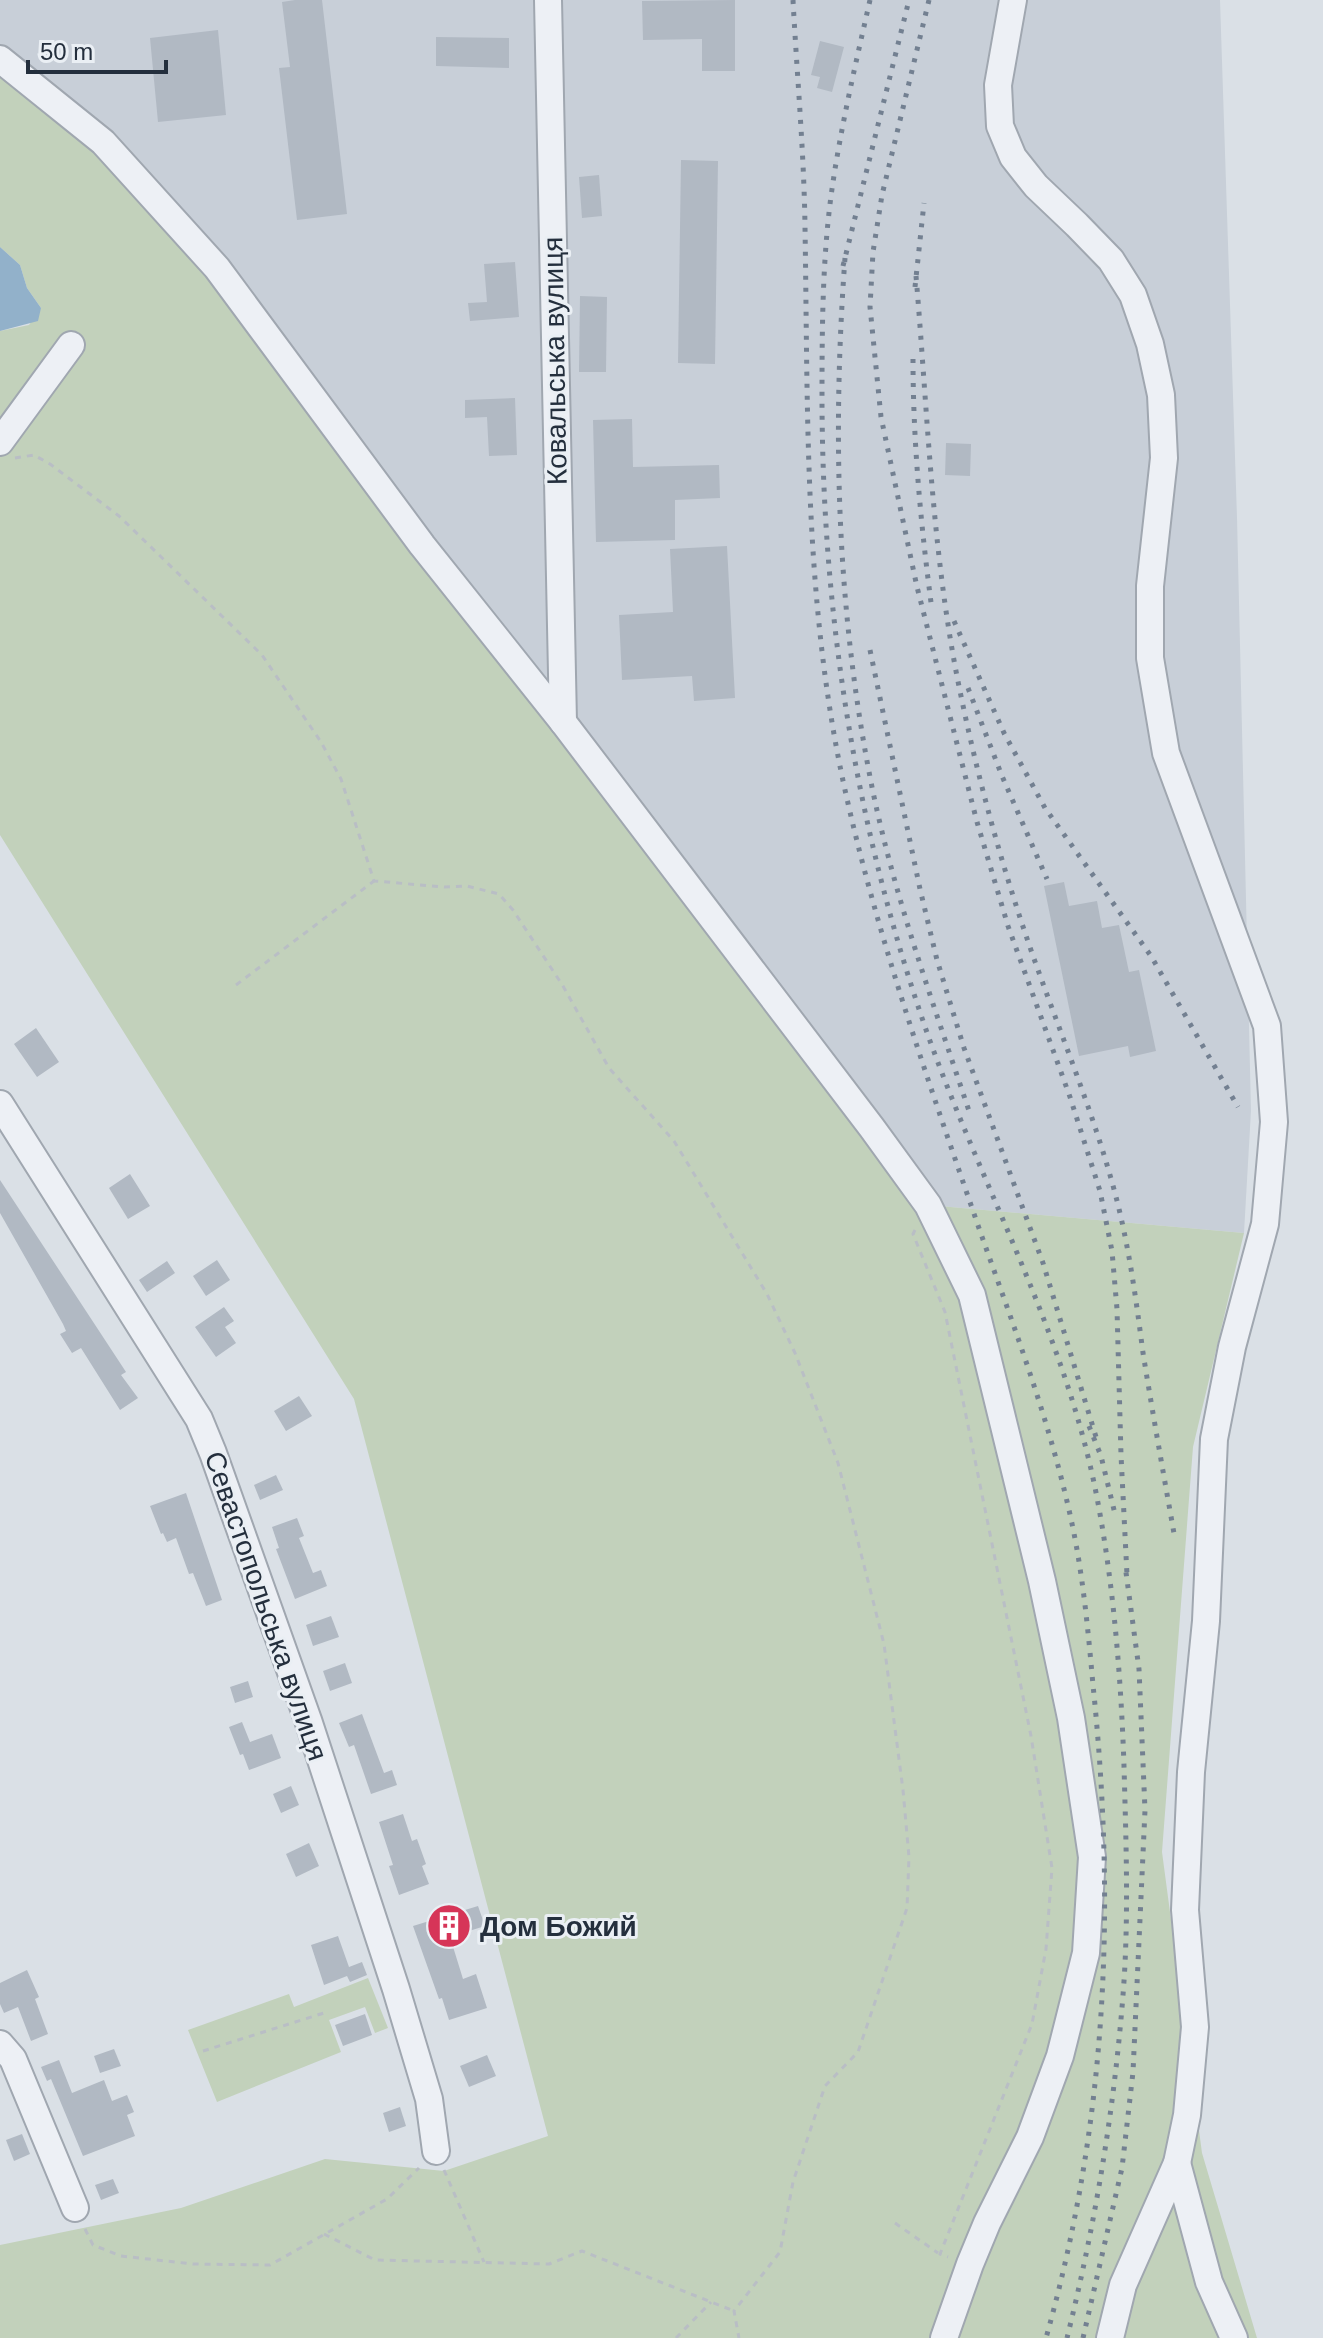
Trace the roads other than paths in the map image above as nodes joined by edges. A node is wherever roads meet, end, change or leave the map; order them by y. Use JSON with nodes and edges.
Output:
{"nodes":[{"id":1,"x":548,"y":0,"type":"edge"},
{"id":2,"x":1013,"y":0,"type":"edge"},
{"id":3,"x":0,"y":59,"type":"edge"},
{"id":4,"x":71,"y":345,"type":"dead end"},
{"id":5,"x":5,"y":450,"type":"edge"},
{"id":6,"x":563,"y":722,"type":"junction"},
{"id":7,"x":0,"y":1104,"type":"edge"},
{"id":8,"x":0,"y":2044,"type":"edge"},
{"id":9,"x":436,"y":2151,"type":"road end"},
{"id":10,"x":1177,"y":2163,"type":"junction"},
{"id":11,"x":75,"y":2208,"type":"road end"},
{"id":12,"x":944,"y":2338,"type":"edge"},
{"id":13,"x":1110,"y":2338,"type":"edge"},
{"id":14,"x":1234,"y":2338,"type":"edge"}],
"edges":[{"from":1,"to":6,"type":"street","name":"Ковальська вулиця"},
{"from":2,"to":10,"type":"street"},
{"from":3,"to":6,"type":"street"},
{"from":4,"to":5,"type":"street"},
{"from":6,"to":12,"type":"street"},
{"from":7,"to":9,"type":"street","name":"Севастопольська вулиця"},
{"from":8,"to":11,"type":"street"},
{"from":10,"to":13,"type":"street"},
{"from":10,"to":14,"type":"street"}]}
